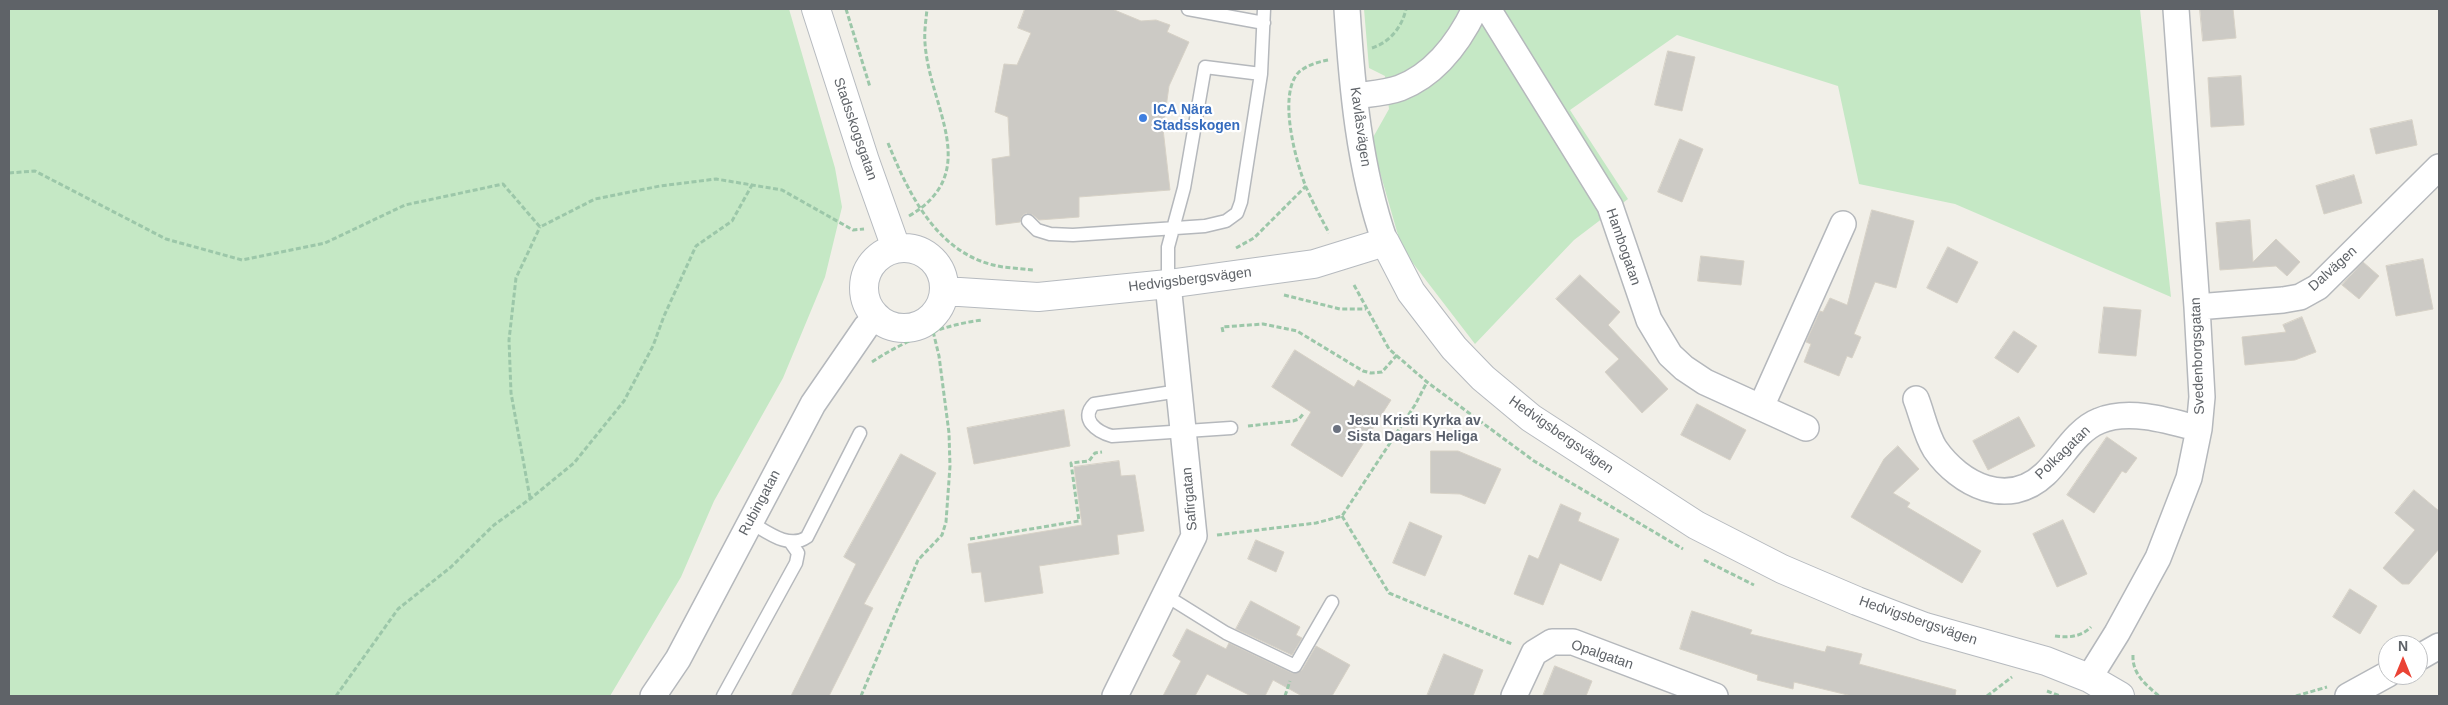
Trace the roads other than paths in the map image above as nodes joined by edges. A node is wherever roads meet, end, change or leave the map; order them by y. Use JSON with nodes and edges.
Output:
{"nodes":[{"id":1,"x":816,"y":9,"type":"edge"},
{"id":2,"x":1188,"y":9,"type":"edge"},
{"id":3,"x":1264,"y":9,"type":"edge"},
{"id":4,"x":1346,"y":9,"type":"edge"},
{"id":5,"x":1475,"y":9,"type":"edge"},
{"id":6,"x":1488,"y":9,"type":"edge"},
{"id":7,"x":2176,"y":9,"type":"edge"},
{"id":8,"x":1264,"y":22,"type":"junction"},
{"id":9,"x":1261,"y":74,"type":"junction"},
{"id":10,"x":1355,"y":96,"type":"junction"},
{"id":11,"x":2439,"y":167,"type":"edge"},
{"id":12,"x":1028,"y":222,"type":"dead end"},
{"id":13,"x":1843,"y":224,"type":"dead end"},
{"id":14,"x":1173,"y":228,"type":"junction"},
{"id":15,"x":893,"y":238,"type":"junction"},
{"id":16,"x":1385,"y":242,"type":"junction"},
{"id":17,"x":1168,"y":284,"type":"junction"},
{"id":18,"x":944,"y":291,"type":"junction"},
{"id":19,"x":2197,"y":307,"type":"junction"},
{"id":20,"x":877,"y":316,"type":"junction"},
{"id":21,"x":1179,"y":391,"type":"junction"},
{"id":22,"x":1916,"y":399,"type":"dead end"},
{"id":23,"x":1761,"y":407,"type":"junction"},
{"id":24,"x":1231,"y":428,"type":"road end"},
{"id":25,"x":1806,"y":428,"type":"dead end"},
{"id":26,"x":2199,"y":430,"type":"junction"},
{"id":27,"x":1183,"y":431,"type":"junction"},
{"id":28,"x":860,"y":433,"type":"dead end"},
{"id":29,"x":750,"y":522,"type":"junction"},
{"id":30,"x":791,"y":543,"type":"junction"},
{"id":31,"x":1165,"y":595,"type":"junction"},
{"id":32,"x":1332,"y":602,"type":"dead end"},
{"id":33,"x":2439,"y":646,"type":"edge"},
{"id":34,"x":2428,"y":652,"type":"edge"},
{"id":35,"x":2089,"y":678,"type":"junction"},
{"id":36,"x":2378,"y":680,"type":"edge"},
{"id":37,"x":653,"y":696,"type":"edge"},
{"id":38,"x":723,"y":696,"type":"edge"},
{"id":39,"x":1115,"y":696,"type":"edge"},
{"id":40,"x":1514,"y":696,"type":"edge"},
{"id":41,"x":1715,"y":696,"type":"edge"},
{"id":42,"x":2120,"y":696,"type":"edge"},
{"id":43,"x":2348,"y":696,"type":"edge"}],
"edges":[{"from":1,"to":15,"type":"street","name":"Stadsskogsgatan"},
{"from":2,"to":8,"type":"lane"},
{"from":3,"to":8,"type":"lane"},
{"from":4,"to":10,"type":"street","name":"Kavlåsvägen"},
{"from":5,"to":10,"type":"street"},
{"from":6,"to":23,"type":"street","name":"Hambogatan"},
{"from":7,"to":19,"type":"street","name":"Svedenborgsgatan"},
{"from":8,"to":9,"type":"lane"},
{"from":9,"to":14,"type":"lane"},
{"from":9,"to":14,"type":"lane"},
{"from":10,"to":16,"type":"street","name":"Kavlåsvägen"},
{"from":11,"to":19,"type":"street","name":"Dalvägen"},
{"from":12,"to":14,"type":"lane"},
{"from":13,"to":23,"type":"street"},
{"from":14,"to":17,"type":"lane"},
{"from":15,"to":18,"type":"street"},
{"from":15,"to":20,"type":"street"},
{"from":16,"to":17,"type":"street","name":"Hedvigsbergsvägen"},
{"from":16,"to":35,"type":"street","name":"Hedvigsbergsvägen"},
{"from":17,"to":18,"type":"street","name":"Hedvigsbergsvägen"},
{"from":17,"to":21,"type":"street","name":"Safirgatan"},
{"from":18,"to":20,"type":"street"},
{"from":19,"to":26,"type":"street","name":"Svedenborgsgatan"},
{"from":20,"to":29,"type":"street","name":"Rubingatan"},
{"from":21,"to":27,"type":"street","name":"Safirgatan"},
{"from":21,"to":27,"type":"lane"},
{"from":22,"to":26,"type":"street","name":"Polkagatan"},
{"from":23,"to":25,"type":"street","name":"Hambogatan"},
{"from":24,"to":27,"type":"lane"},
{"from":26,"to":35,"type":"street","name":"Svedenborgsgatan"},
{"from":27,"to":31,"type":"street","name":"Safirgatan"},
{"from":28,"to":30,"type":"lane"},
{"from":29,"to":30,"type":"lane"},
{"from":29,"to":37,"type":"street","name":"Rubingatan"},
{"from":30,"to":38,"type":"lane"},
{"from":31,"to":32,"type":"lane"},
{"from":31,"to":39,"type":"street","name":"Safirgatan"},
{"from":33,"to":34,"type":"street"},
{"from":35,"to":42,"type":"street","name":"Hedvigsbergsvägen"},
{"from":36,"to":43,"type":"street"},
{"from":40,"to":41,"type":"street","name":"Opalgatan"}]}
